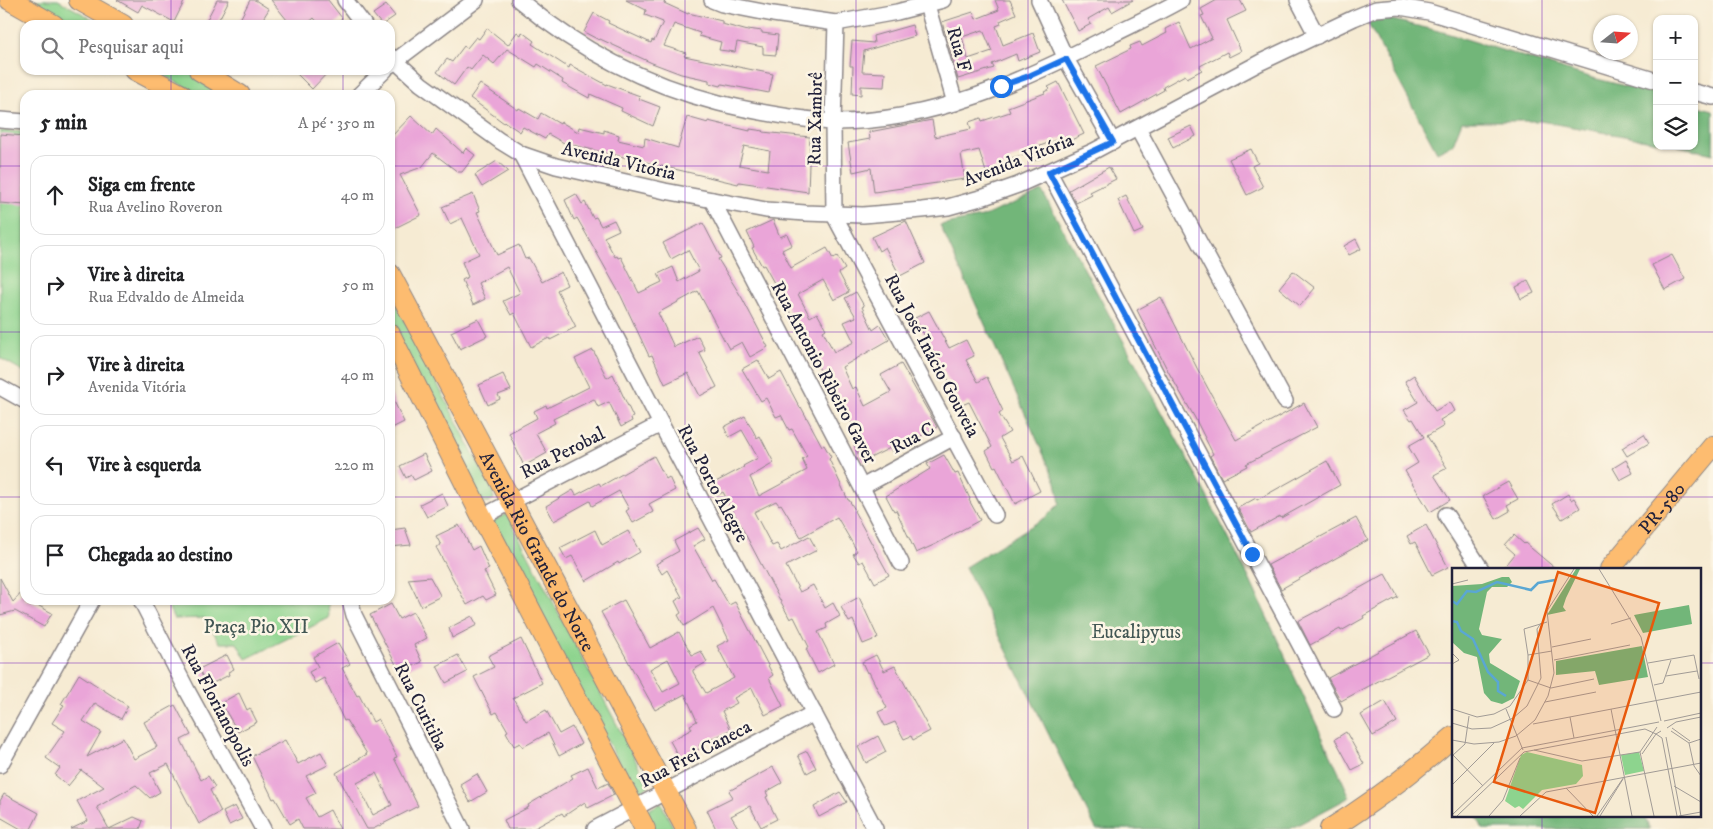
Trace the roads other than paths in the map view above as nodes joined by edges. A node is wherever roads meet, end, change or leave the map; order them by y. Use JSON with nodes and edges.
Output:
{"nodes":[{"id":1,"x":10,"y":0,"type":"edge"},
{"id":2,"x":79,"y":0,"type":"edge"},
{"id":3,"x":345,"y":0,"type":"edge"},
{"id":4,"x":476,"y":0,"type":"edge"},
{"id":5,"x":519,"y":0,"type":"edge"},
{"id":6,"x":712,"y":0,"type":"edge"},
{"id":7,"x":943,"y":0,"type":"edge"},
{"id":8,"x":1039,"y":0,"type":"edge"},
{"id":9,"x":1181,"y":0,"type":"edge"},
{"id":10,"x":1298,"y":0,"type":"edge"},
{"id":11,"x":927,"y":5,"type":"junction"},
{"id":12,"x":45,"y":20,"type":"edge"},
{"id":13,"x":114,"y":20,"type":"edge"},
{"id":14,"x":360,"y":20,"type":"edge"},
{"id":15,"x":836,"y":24,"type":"junction"},
{"id":16,"x":1317,"y":36,"type":"junction"},
{"id":17,"x":395,"y":59,"type":"edge"},
{"id":18,"x":1066,"y":59,"type":"junction"},
{"id":19,"x":395,"y":67,"type":"edge"},
{"id":20,"x":145,"y":75,"type":"edge"},
{"id":21,"x":207,"y":75,"type":"edge"},
{"id":22,"x":378,"y":75,"type":"edge"},
{"id":23,"x":1653,"y":79,"type":"edge"},
{"id":24,"x":173,"y":90,"type":"edge"},
{"id":25,"x":232,"y":90,"type":"edge"},
{"id":26,"x":364,"y":90,"type":"edge"},
{"id":27,"x":1698,"y":93,"type":"edge"},
{"id":28,"x":1713,"y":97,"type":"edge"},
{"id":29,"x":955,"y":103,"type":"junction"},
{"id":30,"x":0,"y":120,"type":"edge"},
{"id":31,"x":20,"y":122,"type":"edge"},
{"id":32,"x":833,"y":122,"type":"junction"},
{"id":33,"x":1138,"y":129,"type":"junction"},
{"id":34,"x":1113,"y":142,"type":"junction"},
{"id":35,"x":521,"y":154,"type":"junction"},
{"id":36,"x":1049,"y":172,"type":"junction"},
{"id":37,"x":712,"y":200,"type":"junction"},
{"id":38,"x":834,"y":215,"type":"junction"},
{"id":39,"x":395,"y":283,"type":"edge"},
{"id":40,"x":395,"y":344,"type":"edge"},
{"id":41,"x":0,"y":387,"type":"edge"},
{"id":42,"x":20,"y":398,"type":"edge"},
{"id":43,"x":1285,"y":401,"type":"dead end"},
{"id":44,"x":661,"y":424,"type":"junction"},
{"id":45,"x":954,"y":437,"type":"junction"},
{"id":46,"x":1713,"y":446,"type":"edge"},
{"id":47,"x":862,"y":486,"type":"junction"},
{"id":48,"x":510,"y":501,"type":"junction"},
{"id":49,"x":1446,"y":514,"type":"dead end"},
{"id":50,"x":995,"y":515,"type":"dead end"},
{"id":51,"x":482,"y":517,"type":"junction"},
{"id":52,"x":901,"y":563,"type":"dead end"},
{"id":53,"x":1480,"y":568,"type":"edge"},
{"id":54,"x":1611,"y":568,"type":"edge"},
{"id":55,"x":89,"y":605,"type":"edge"},
{"id":56,"x":144,"y":605,"type":"edge"},
{"id":57,"x":351,"y":605,"type":"edge"},
{"id":58,"x":1334,"y":709,"type":"dead end"},
{"id":59,"x":814,"y":713,"type":"junction"},
{"id":60,"x":1452,"y":738,"type":"edge"},
{"id":61,"x":0,"y":765,"type":"edge"},
{"id":62,"x":666,"y":791,"type":"junction"},
{"id":63,"x":634,"y":808,"type":"junction"},
{"id":64,"x":263,"y":829,"type":"edge"},
{"id":65,"x":462,"y":829,"type":"edge"},
{"id":66,"x":595,"y":829,"type":"edge"},
{"id":67,"x":645,"y":829,"type":"edge"},
{"id":68,"x":686,"y":829,"type":"edge"},
{"id":69,"x":875,"y":829,"type":"edge"},
{"id":70,"x":1330,"y":829,"type":"edge"}],
"edges":[{"from":1,"to":12,"type":"main road"},
{"from":2,"to":13,"type":"main road"},
{"from":3,"to":14,"type":"street"},
{"from":4,"to":17,"type":"street"},
{"from":5,"to":32,"type":"street"},
{"from":6,"to":15,"type":"street"},
{"from":7,"to":11,"type":"street"},
{"from":8,"to":18,"type":"street"},
{"from":9,"to":18,"type":"street"},
{"from":10,"to":16,"type":"street"},
{"from":11,"to":15,"type":"street"},
{"from":11,"to":29,"type":"street","name":"Rua F"},
{"from":15,"to":32,"type":"street","name":"Rua Xambrê"},
{"from":16,"to":23,"type":"street","name":"Avenida Vitória"},
{"from":16,"to":33,"type":"street","name":"Avenida Vitória"},
{"from":18,"to":29,"type":"street"},
{"from":18,"to":34,"type":"street"},
{"from":19,"to":35,"type":"street","name":"Avenida Vitória"},
{"from":20,"to":24,"type":"main road"},
{"from":21,"to":25,"type":"main road"},
{"from":22,"to":26,"type":"street"},
{"from":27,"to":28,"type":"street"},
{"from":29,"to":32,"type":"street"},
{"from":30,"to":31,"type":"street"},
{"from":32,"to":38,"type":"street","name":"Rua Xambrê"},
{"from":33,"to":34,"type":"street","name":"Avenida Vitória"},
{"from":33,"to":43,"type":"street"},
{"from":34,"to":36,"type":"street","name":"Avenida Vitória"},
{"from":35,"to":37,"type":"street","name":"Avenida Vitória"},
{"from":35,"to":44,"type":"street","name":"Rua Porto Alegre"},
{"from":36,"to":38,"type":"street","name":"Avenida Vitória"},
{"from":36,"to":58,"type":"street"},
{"from":37,"to":38,"type":"street","name":"Avenida Vitória"},
{"from":37,"to":47,"type":"street","name":"Rua Antonio Ribeiro Gaver"},
{"from":38,"to":45,"type":"street","name":"Rua José Inácio Gouveia"},
{"from":39,"to":48,"type":"main road","name":"Avenida Rio Grande do Norte"},
{"from":40,"to":51,"type":"main road","name":"Avenida Rio Grande do Norte"},
{"from":41,"to":42,"type":"street"},
{"from":44,"to":48,"type":"street","name":"Rua Perobal"},
{"from":44,"to":59,"type":"street","name":"Rua Porto Alegre"},
{"from":45,"to":47,"type":"street","name":"Rua C"},
{"from":45,"to":50,"type":"street","name":"Rua José Inácio Gouveia"},
{"from":46,"to":54,"type":"main road","name":"PR-580","number":"PR-580"},
{"from":47,"to":52,"type":"street","name":"Rua Antonio Ribeiro Gaver"},
{"from":48,"to":51,"type":"street","name":"Rua Perobal"},
{"from":48,"to":62,"type":"main road","name":"Avenida Rio Grande do Norte"},
{"from":49,"to":53,"type":"street"},
{"from":51,"to":63,"type":"main road","name":"Avenida Rio Grande do Norte"},
{"from":55,"to":61,"type":"street"},
{"from":56,"to":64,"type":"street","name":"Rua Florianópolis"},
{"from":57,"to":65,"type":"street","name":"Rua Curitiba"},
{"from":59,"to":62,"type":"street","name":"Rua Frei Caneca"},
{"from":59,"to":69,"type":"street","name":"Rua Porto Alegre"},
{"from":60,"to":70,"type":"main road"},
{"from":62,"to":63,"type":"street","name":"Rua Frei Caneca"},
{"from":62,"to":68,"type":"main road","name":"Avenida Rio Grande do Norte"},
{"from":63,"to":66,"type":"street","name":"Rua Frei Caneca"},
{"from":63,"to":67,"type":"main road","name":"Avenida Rio Grande do Norte"}]}
